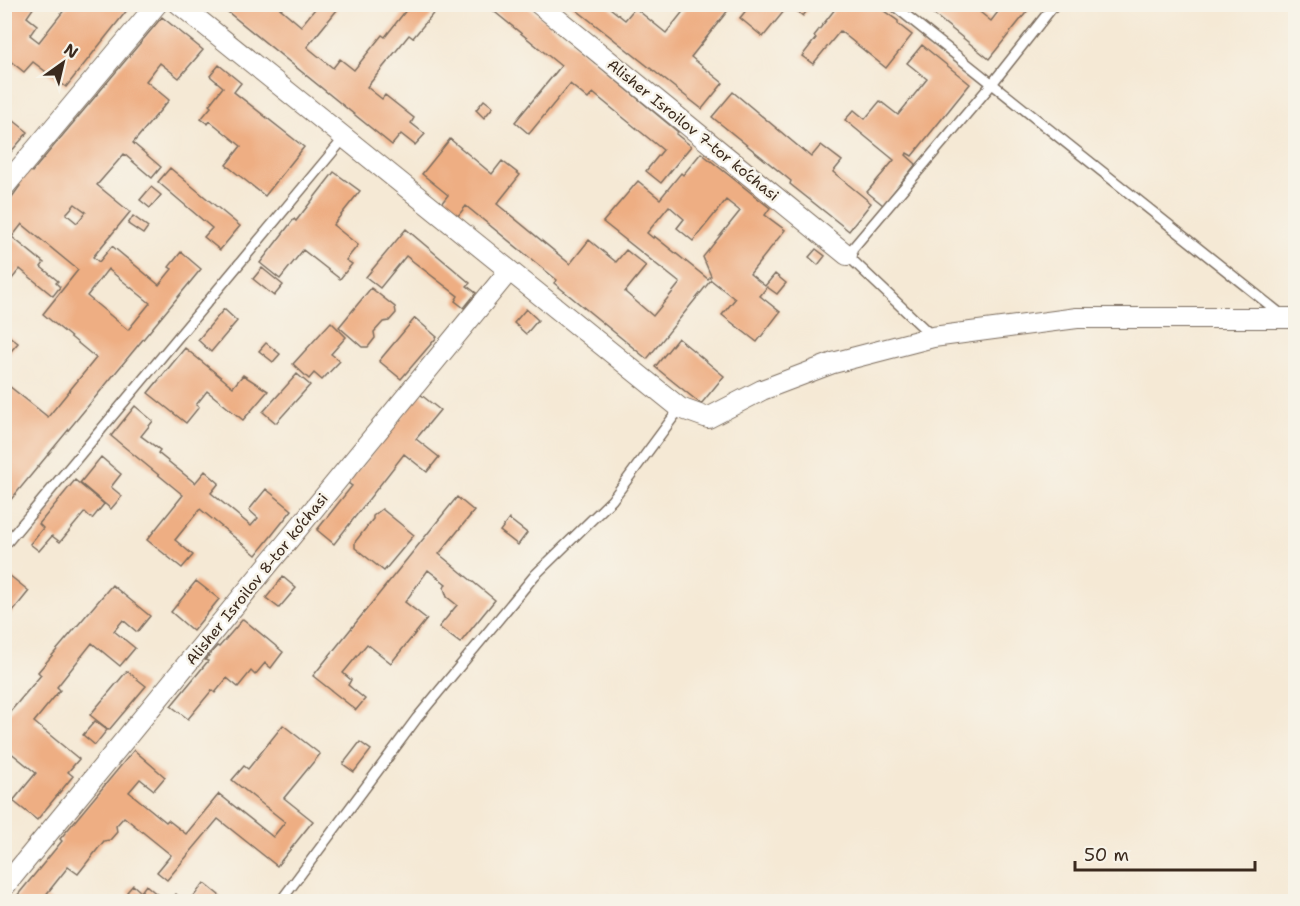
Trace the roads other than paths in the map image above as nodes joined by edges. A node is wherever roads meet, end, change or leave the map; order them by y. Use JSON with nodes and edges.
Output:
{"nodes":[{"id":1,"x":157,"y":4,"type":"edge"},
{"id":2,"x":178,"y":4,"type":"edge"},
{"id":3,"x":539,"y":4,"type":"edge"},
{"id":4,"x":892,"y":4,"type":"edge"},
{"id":5,"x":1055,"y":4,"type":"edge"},
{"id":6,"x":991,"y":85,"type":"junction"},
{"id":7,"x":345,"y":136,"type":"junction"},
{"id":8,"x":4,"y":187,"type":"edge"},
{"id":9,"x":848,"y":255,"type":"junction"},
{"id":10,"x":509,"y":271,"type":"junction"},
{"id":11,"x":1291,"y":318,"type":"edge"},
{"id":12,"x":933,"y":337,"type":"junction"},
{"id":13,"x":680,"y":408,"type":"junction"},
{"id":14,"x":4,"y":546,"type":"edge"},
{"id":15,"x":4,"y":887,"type":"edge"},
{"id":16,"x":280,"y":902,"type":"edge"}],
"edges":[{"from":1,"to":8,"type":"street"},
{"from":2,"to":7,"type":"street"},
{"from":3,"to":9,"type":"street","name":"Alisher Isroilov 7-tor ko‘chasi"},
{"from":4,"to":6,"type":"lane"},
{"from":5,"to":6,"type":"lane"},
{"from":6,"to":9,"type":"lane"},
{"from":6,"to":11,"type":"lane"},
{"from":7,"to":10,"type":"street"},
{"from":7,"to":14,"type":"lane"},
{"from":9,"to":12,"type":"lane"},
{"from":10,"to":13,"type":"street"},
{"from":10,"to":15,"type":"street","name":"Alisher Isroilov 8-tor ko‘chasi"},
{"from":11,"to":12,"type":"street"},
{"from":12,"to":13,"type":"street"},
{"from":13,"to":16,"type":"lane"}]}
